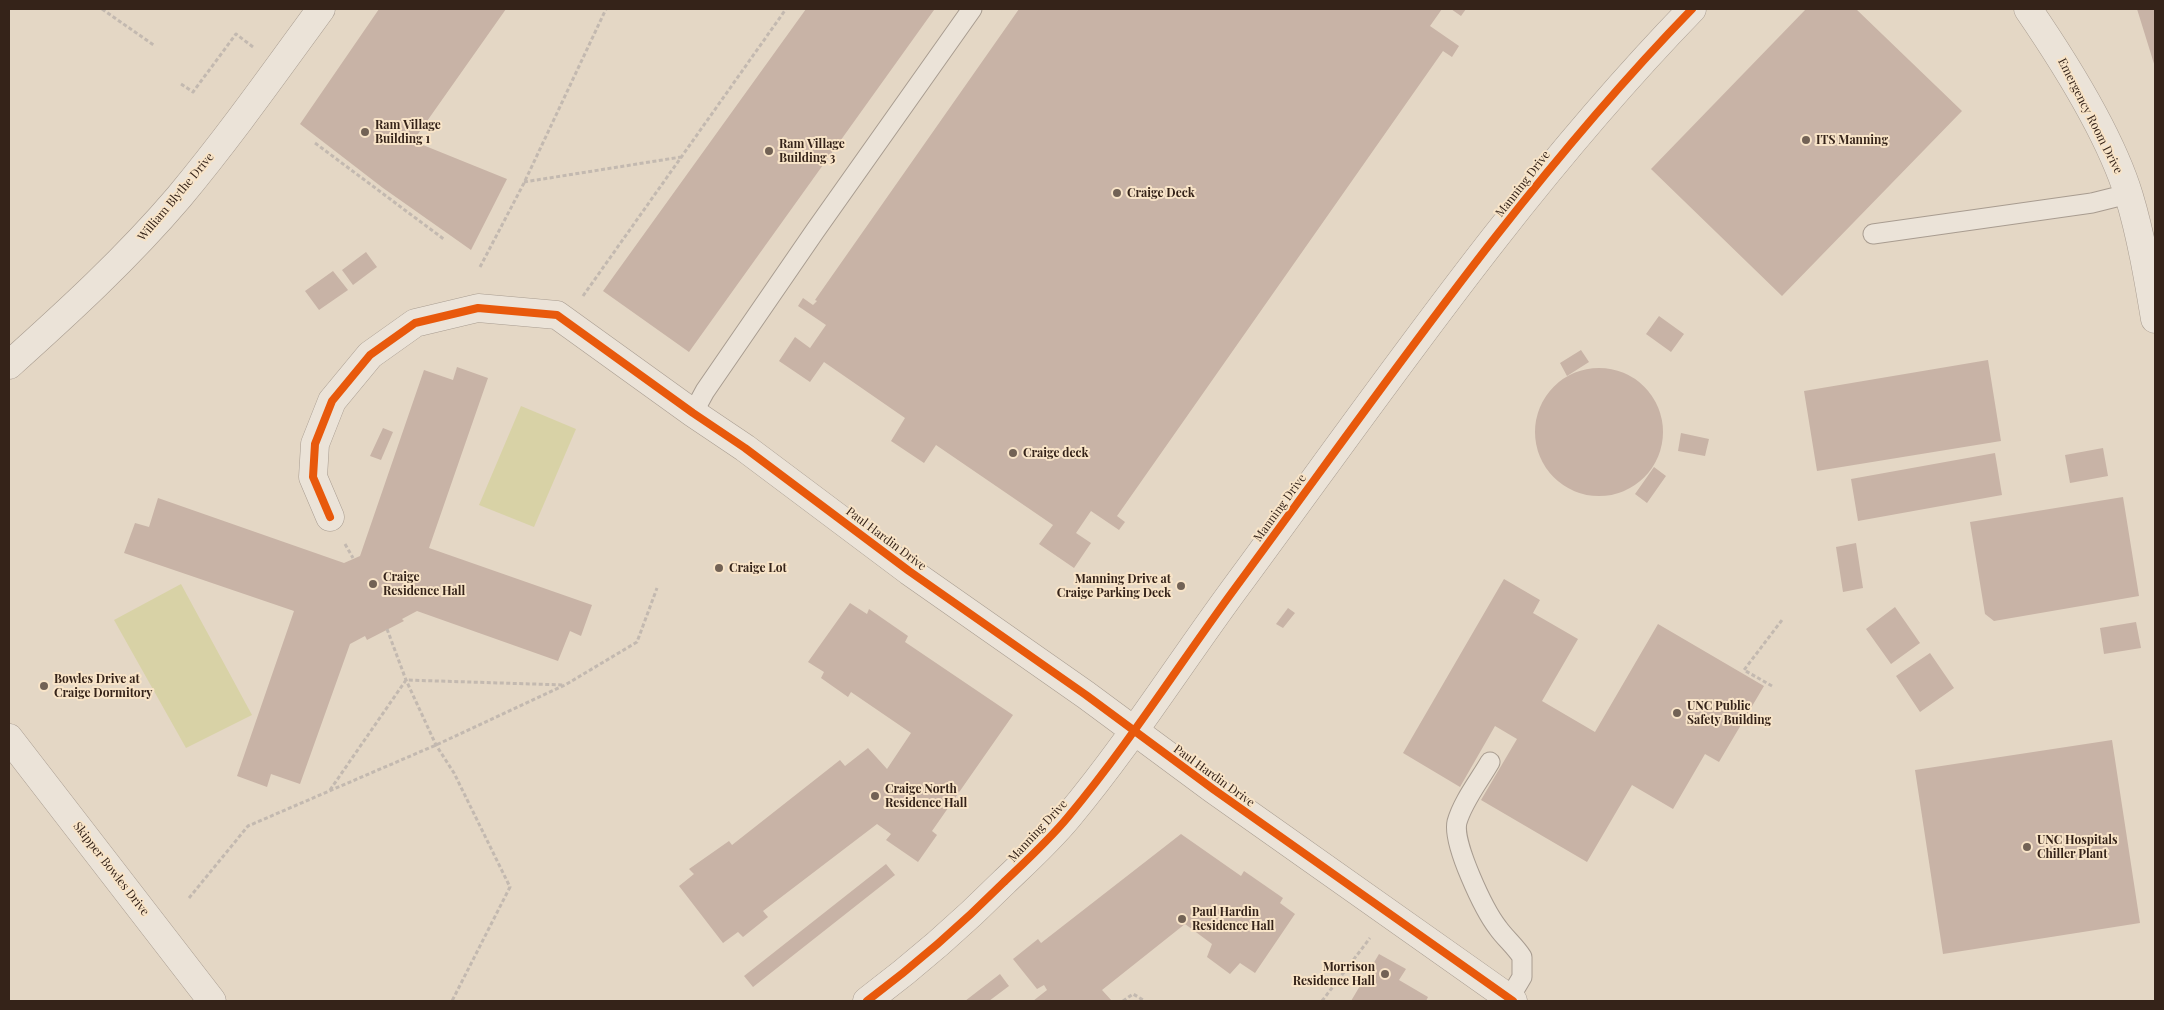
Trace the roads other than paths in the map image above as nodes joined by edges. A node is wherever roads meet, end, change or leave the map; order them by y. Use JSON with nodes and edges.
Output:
{"nodes":[{"id":1,"x":321,"y":9,"type":"edge"},
{"id":2,"x":972,"y":9,"type":"edge"},
{"id":3,"x":1692,"y":9,"type":"edge"},
{"id":4,"x":2028,"y":9,"type":"edge"},
{"id":5,"x":2128,"y":194,"type":"junction"},
{"id":6,"x":1873,"y":234,"type":"dead end"},
{"id":7,"x":2155,"y":319,"type":"edge"},
{"id":8,"x":9,"y":365,"type":"edge"},
{"id":9,"x":693,"y":413,"type":"junction"},
{"id":10,"x":330,"y":517,"type":"dead end"},
{"id":11,"x":1134,"y":731,"type":"junction"},
{"id":12,"x":9,"y":738,"type":"edge"},
{"id":13,"x":1490,"y":762,"type":"dead end"},
{"id":14,"x":1511,"y":1000,"type":"edge"},
{"id":15,"x":212,"y":1001,"type":"edge"},
{"id":16,"x":867,"y":1001,"type":"edge"}],
"edges":[{"from":1,"to":8,"type":"street","name":"William Blythe Drive"},
{"from":2,"to":9,"type":"lane"},
{"from":3,"to":11,"type":"street","name":"Manning Drive"},
{"from":4,"to":5,"type":"street","name":"Emergency Room Drive"},
{"from":5,"to":6,"type":"lane"},
{"from":5,"to":7,"type":"street","name":"Emergency Room Drive"},
{"from":9,"to":10,"type":"street","name":"Paul Hardin Drive"},
{"from":9,"to":11,"type":"street","name":"Paul Hardin Drive"},
{"from":11,"to":14,"type":"street","name":"Paul Hardin Drive"},
{"from":11,"to":16,"type":"street","name":"Manning Drive"},
{"from":12,"to":15,"type":"street","name":"Skipper Bowles Drive"},
{"from":13,"to":14,"type":"lane"}]}
